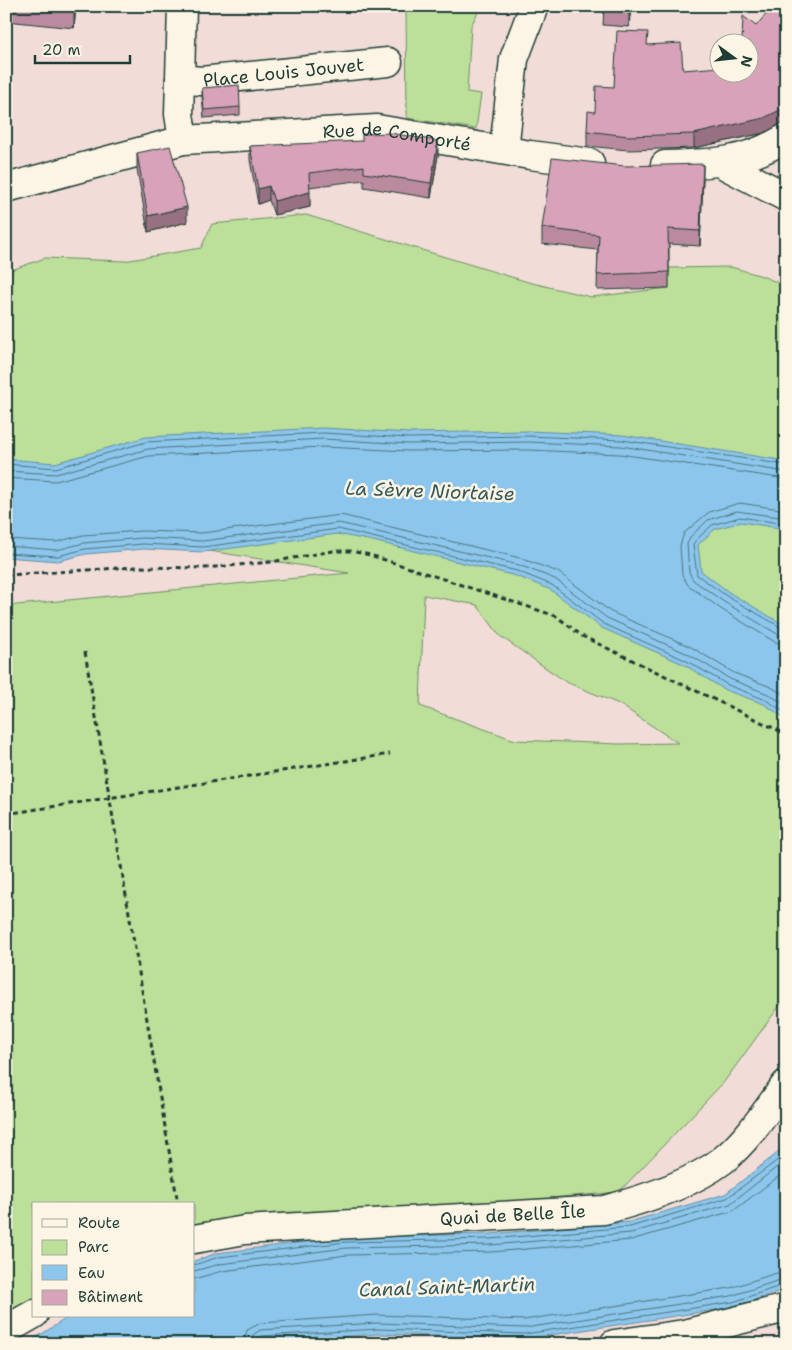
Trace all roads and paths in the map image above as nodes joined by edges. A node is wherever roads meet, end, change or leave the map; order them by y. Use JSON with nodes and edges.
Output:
{"nodes":[{"id":1,"x":182,"y":6,"type":"edge"},
{"id":2,"x":534,"y":6,"type":"edge"},
{"id":3,"x":388,"y":62,"type":"dead end"},
{"id":4,"x":180,"y":80,"type":"junction"},
{"id":5,"x":786,"y":137,"type":"edge"},
{"id":6,"x":183,"y":140,"type":"junction"},
{"id":7,"x":504,"y":150,"type":"junction"},
{"id":8,"x":721,"y":163,"type":"junction"},
{"id":9,"x":6,"y":188,"type":"edge"},
{"id":10,"x":786,"y":197,"type":"edge"},
{"id":11,"x":6,"y":575,"type":"edge"},
{"id":12,"x":85,"y":652,"type":"dead end"},
{"id":13,"x":786,"y":734,"type":"edge"},
{"id":14,"x":390,"y":754,"type":"dead end"},
{"id":15,"x":110,"y":798,"type":"junction"},
{"id":16,"x":6,"y":814,"type":"edge"},
{"id":17,"x":786,"y":1084,"type":"edge"},
{"id":18,"x":178,"y":1202,"type":"edge"},
{"id":19,"x":195,"y":1239,"type":"edge"},
{"id":20,"x":786,"y":1308,"type":"edge"},
{"id":21,"x":32,"y":1315,"type":"edge"},
{"id":22,"x":6,"y":1330,"type":"edge"},
{"id":23,"x":614,"y":1344,"type":"edge"}],
"edges":[{"from":1,"to":4,"type":"street","name":"Place Louis Jouvet"},
{"from":2,"to":7,"type":"street"},
{"from":3,"to":4,"type":"street","name":"Place Louis Jouvet"},
{"from":4,"to":6,"type":"street","name":"Place Louis Jouvet"},
{"from":5,"to":8,"type":"street","name":"Rue de Comporté"},
{"from":6,"to":7,"type":"street","name":"Rue de Comporté"},
{"from":6,"to":9,"type":"street","name":"Rue de Comporté"},
{"from":7,"to":8,"type":"street","name":"Rue de Comporté"},
{"from":8,"to":10,"type":"street"},
{"from":11,"to":13,"type":"path"},
{"from":12,"to":15,"type":"path"},
{"from":14,"to":15,"type":"path"},
{"from":15,"to":16,"type":"path"},
{"from":15,"to":18,"type":"path"},
{"from":17,"to":19,"type":"street","name":"Quai de Belle Île"},
{"from":20,"to":23,"type":"street"},
{"from":21,"to":22,"type":"street"}]}
